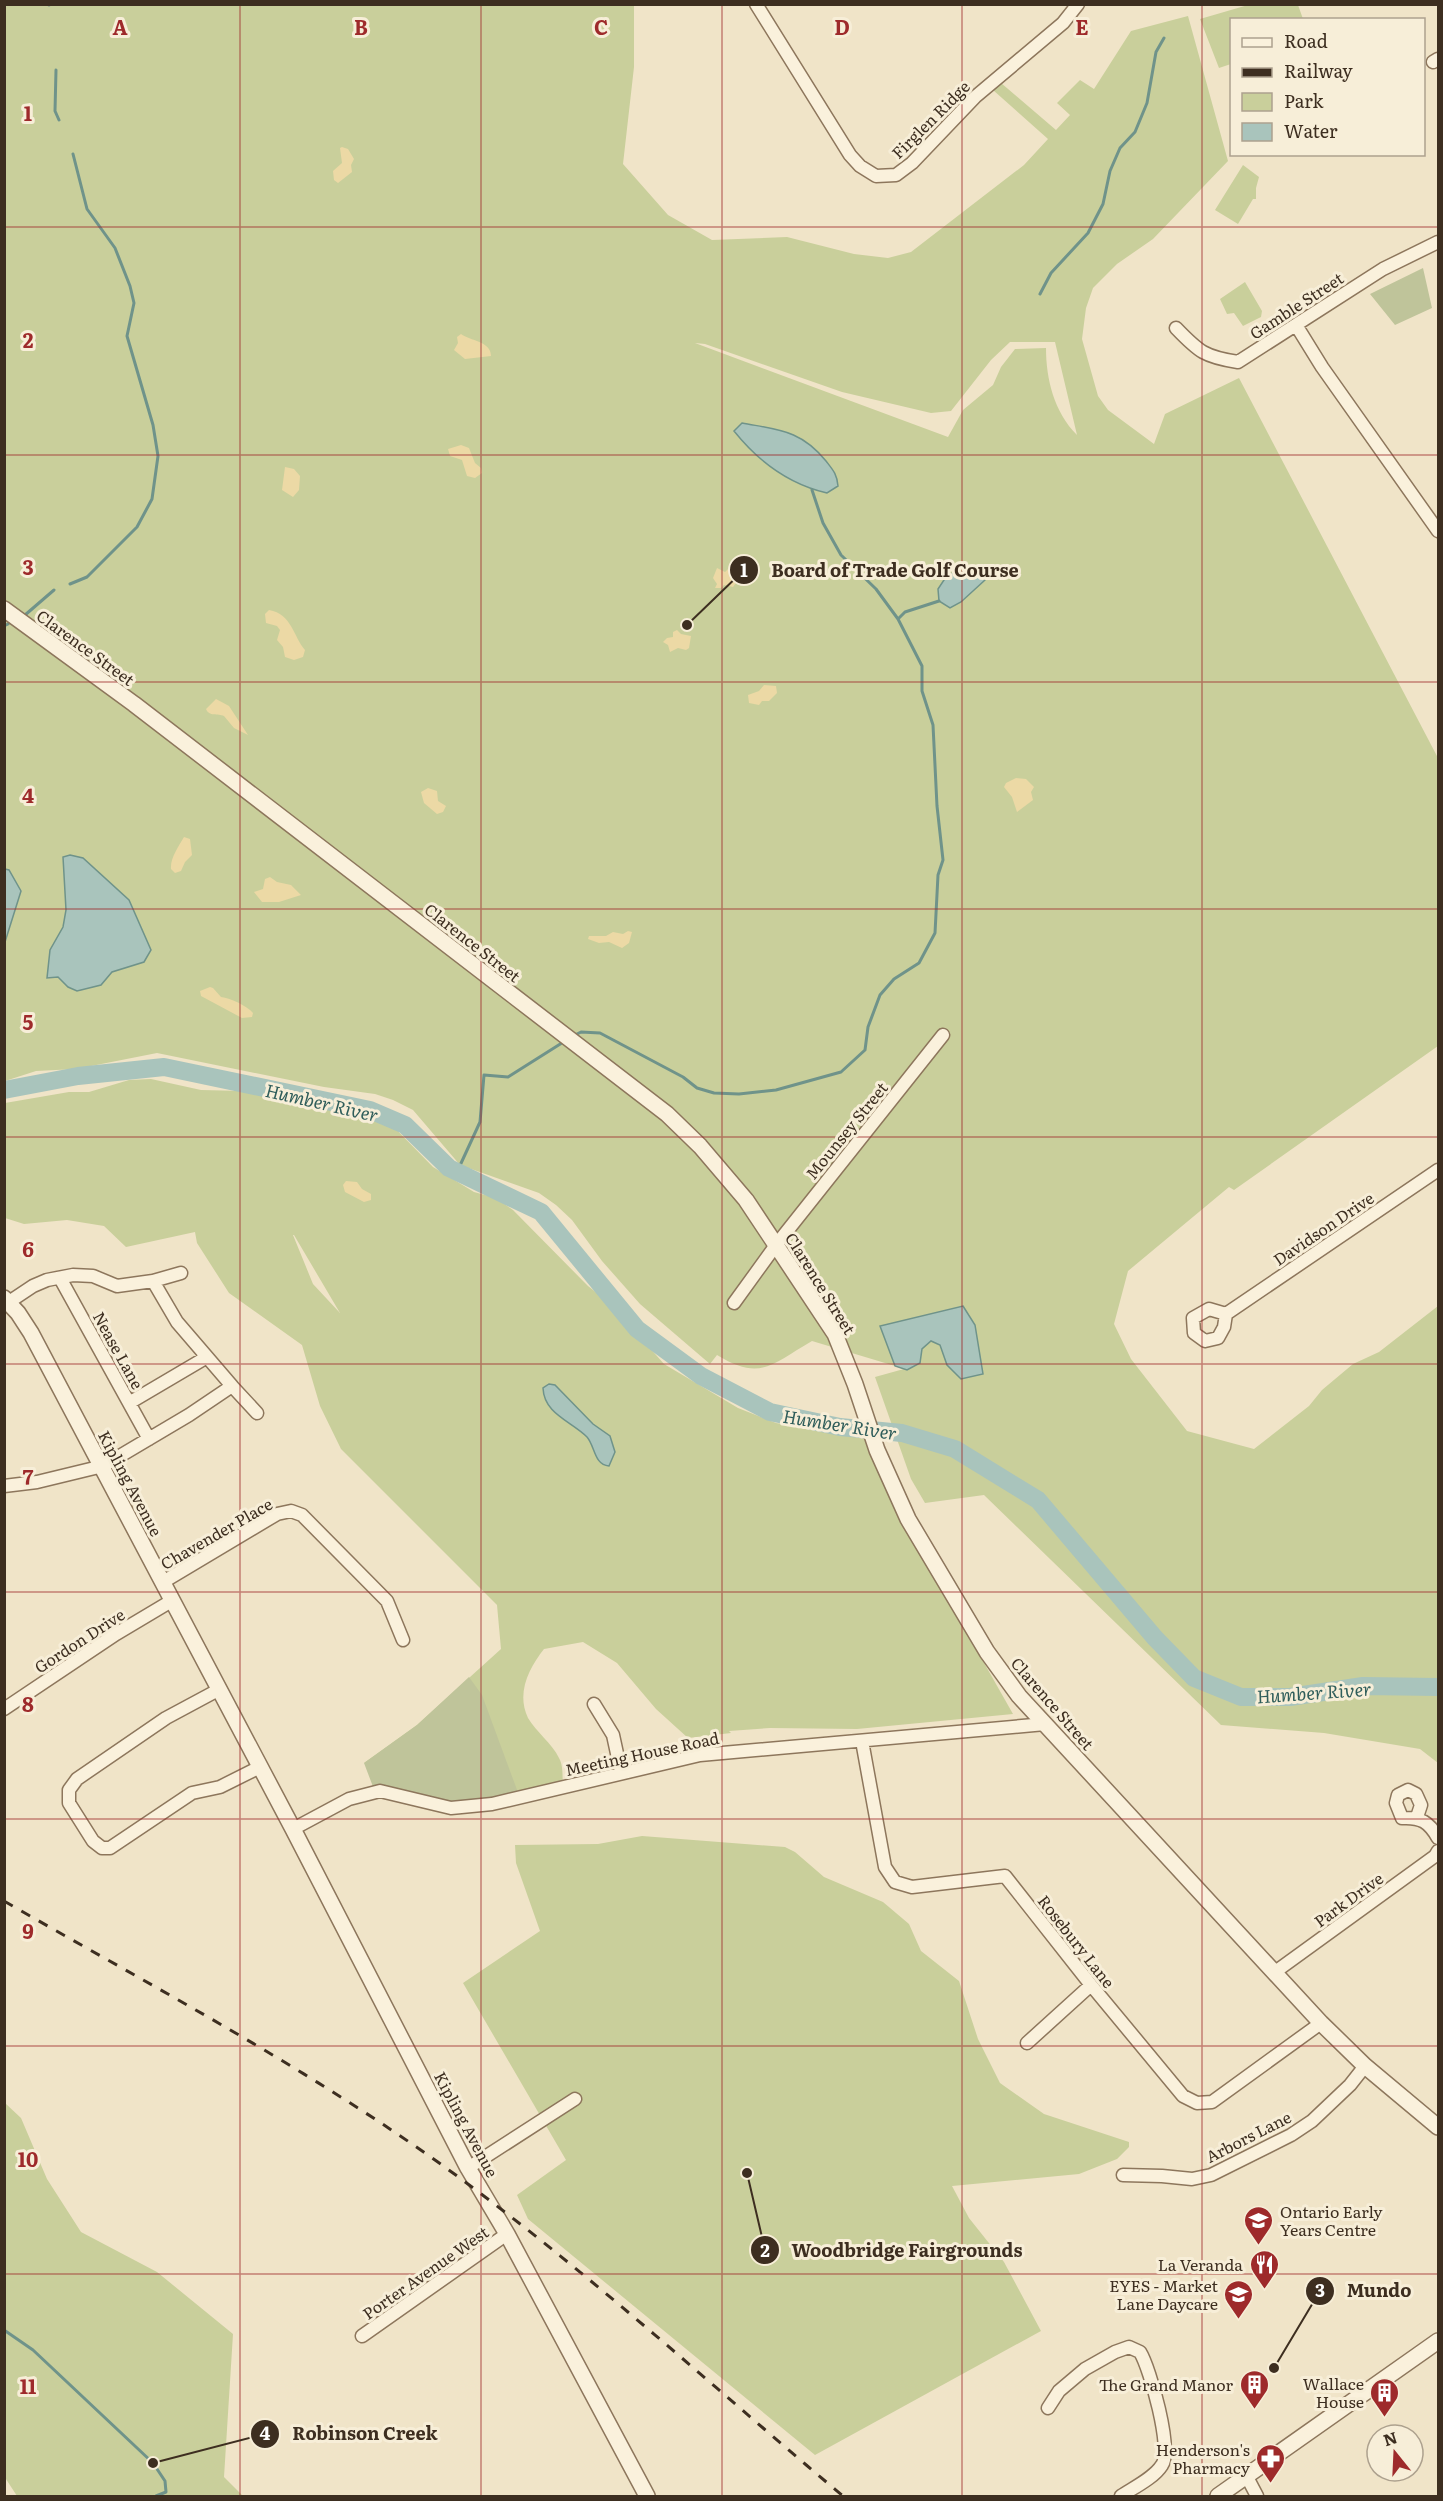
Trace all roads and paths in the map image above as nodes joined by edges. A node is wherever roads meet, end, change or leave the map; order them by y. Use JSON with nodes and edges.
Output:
{"nodes":[{"id":1,"x":756,"y":4,"type":"edge"},
{"id":2,"x":1078,"y":4,"type":"edge"},
{"id":3,"x":1438,"y":242,"type":"edge"},
{"id":4,"x":1296,"y":325,"type":"junction"},
{"id":5,"x":1176,"y":328,"type":"dead end"},
{"id":6,"x":1438,"y":531,"type":"edge"},
{"id":7,"x":4,"y":609,"type":"edge"},
{"id":8,"x":943,"y":1035,"type":"dead end"},
{"id":9,"x":1438,"y":1170,"type":"edge"},
{"id":10,"x":776,"y":1245,"type":"junction"},
{"id":11,"x":181,"y":1273,"type":"dead end"},
{"id":12,"x":60,"y":1278,"type":"junction"},
{"id":13,"x":153,"y":1281,"type":"junction"},
{"id":14,"x":7,"y":1300,"type":"edge"},
{"id":15,"x":734,"y":1303,"type":"dead end"},
{"id":16,"x":1226,"y":1314,"type":"dead end"},
{"id":17,"x":207,"y":1357,"type":"junction"},
{"id":18,"x":232,"y":1386,"type":"junction"},
{"id":19,"x":129,"y":1403,"type":"junction"},
{"id":20,"x":257,"y":1413,"type":"dead end"},
{"id":21,"x":149,"y":1439,"type":"junction"},
{"id":22,"x":103,"y":1466,"type":"junction"},
{"id":23,"x":4,"y":1486,"type":"edge"},
{"id":24,"x":163,"y":1582,"type":"junction"},
{"id":25,"x":173,"y":1600,"type":"junction"},
{"id":26,"x":403,"y":1640,"type":"dead end"},
{"id":27,"x":220,"y":1689,"type":"junction"},
{"id":28,"x":594,"y":1704,"type":"dead end"},
{"id":29,"x":4,"y":1709,"type":"edge"},
{"id":30,"x":1044,"y":1724,"type":"junction"},
{"id":31,"x":862,"y":1741,"type":"junction"},
{"id":32,"x":260,"y":1767,"type":"junction"},
{"id":33,"x":621,"y":1772,"type":"junction"},
{"id":34,"x":1417,"y":1817,"type":"dead end"},
{"id":35,"x":293,"y":1829,"type":"junction"},
{"id":36,"x":1438,"y":1838,"type":"edge"},
{"id":37,"x":1438,"y":1851,"type":"edge"},
{"id":38,"x":1275,"y":1972,"type":"junction"},
{"id":39,"x":1091,"y":1985,"type":"junction"},
{"id":40,"x":1322,"y":2024,"type":"junction"},
{"id":41,"x":1027,"y":2043,"type":"dead end"},
{"id":42,"x":1365,"y":2066,"type":"junction"},
{"id":43,"x":575,"y":2099,"type":"dead end"},
{"id":44,"x":1438,"y":2127,"type":"edge"},
{"id":45,"x":468,"y":2168,"type":"junction"},
{"id":46,"x":1123,"y":2175,"type":"dead end"},
{"id":47,"x":507,"y":2234,"type":"junction"},
{"id":48,"x":362,"y":2336,"type":"dead end"},
{"id":49,"x":1438,"y":2341,"type":"edge"},
{"id":50,"x":1048,"y":2408,"type":"dead end"},
{"id":51,"x":1247,"y":2477,"type":"junction"},
{"id":52,"x":647,"y":2496,"type":"edge"},
{"id":53,"x":1121,"y":2496,"type":"edge"},
{"id":54,"x":1218,"y":2496,"type":"edge"},
{"id":55,"x":1257,"y":2496,"type":"edge"}],
"edges":[{"from":1,"to":2,"type":"street","name":"Firglen Ridge"},
{"from":3,"to":4,"type":"street","name":"Gamble Street"},
{"from":4,"to":5,"type":"street","name":"Gamble Street"},
{"from":4,"to":6,"type":"street"},
{"from":7,"to":10,"type":"street","name":"Clarence Street"},
{"from":8,"to":10,"type":"street","name":"Mounsey Street"},
{"from":9,"to":16,"type":"street","name":"Davidson Drive"},
{"from":10,"to":15,"type":"street","name":"Mounsey Street"},
{"from":10,"to":30,"type":"street","name":"Clarence Street"},
{"from":11,"to":13,"type":"street"},
{"from":12,"to":13,"type":"street"},
{"from":12,"to":14,"type":"street"},
{"from":12,"to":19,"type":"street","name":"Nease Lane"},
{"from":13,"to":17,"type":"street"},
{"from":14,"to":22,"type":"street","name":"Kipling Avenue"},
{"from":17,"to":18,"type":"street"},
{"from":17,"to":19,"type":"street"},
{"from":18,"to":20,"type":"street"},
{"from":18,"to":21,"type":"street"},
{"from":19,"to":21,"type":"street","name":"Nease Lane"},
{"from":21,"to":22,"type":"street"},
{"from":22,"to":23,"type":"street"},
{"from":22,"to":24,"type":"street","name":"Kipling Avenue"},
{"from":24,"to":25,"type":"street","name":"Kipling Avenue"},
{"from":24,"to":26,"type":"street","name":"Chavender Place"},
{"from":25,"to":27,"type":"street","name":"Kipling Avenue"},
{"from":25,"to":29,"type":"street","name":"Gordon Drive"},
{"from":27,"to":32,"type":"street","name":"Kipling Avenue"},
{"from":27,"to":32,"type":"street"},
{"from":28,"to":33,"type":"street"},
{"from":30,"to":31,"type":"street","name":"Meeting House Road"},
{"from":30,"to":38,"type":"street","name":"Clarence Street"},
{"from":31,"to":33,"type":"street","name":"Meeting House Road"},
{"from":31,"to":39,"type":"street","name":"Rosebury Lane"},
{"from":32,"to":35,"type":"street","name":"Kipling Avenue"},
{"from":33,"to":35,"type":"street","name":"Meeting House Road"},
{"from":34,"to":36,"type":"street"},
{"from":35,"to":45,"type":"street","name":"Kipling Avenue"},
{"from":37,"to":38,"type":"street","name":"Park Drive"},
{"from":38,"to":40,"type":"street","name":"Clarence Street"},
{"from":39,"to":40,"type":"street","name":"Rosebury Lane"},
{"from":39,"to":41,"type":"street"},
{"from":40,"to":42,"type":"street","name":"Clarence Street"},
{"from":42,"to":44,"type":"street","name":"Clarence Street"},
{"from":42,"to":46,"type":"street","name":"Arbors Lane"},
{"from":43,"to":45,"type":"street"},
{"from":45,"to":47,"type":"street","name":"Kipling Avenue"},
{"from":47,"to":48,"type":"street","name":"Porter Avenue West"},
{"from":47,"to":52,"type":"street","name":"Kipling Avenue"},
{"from":49,"to":51,"type":"street"},
{"from":50,"to":53,"type":"street"},
{"from":51,"to":54,"type":"street"},
{"from":51,"to":55,"type":"street"}]}
